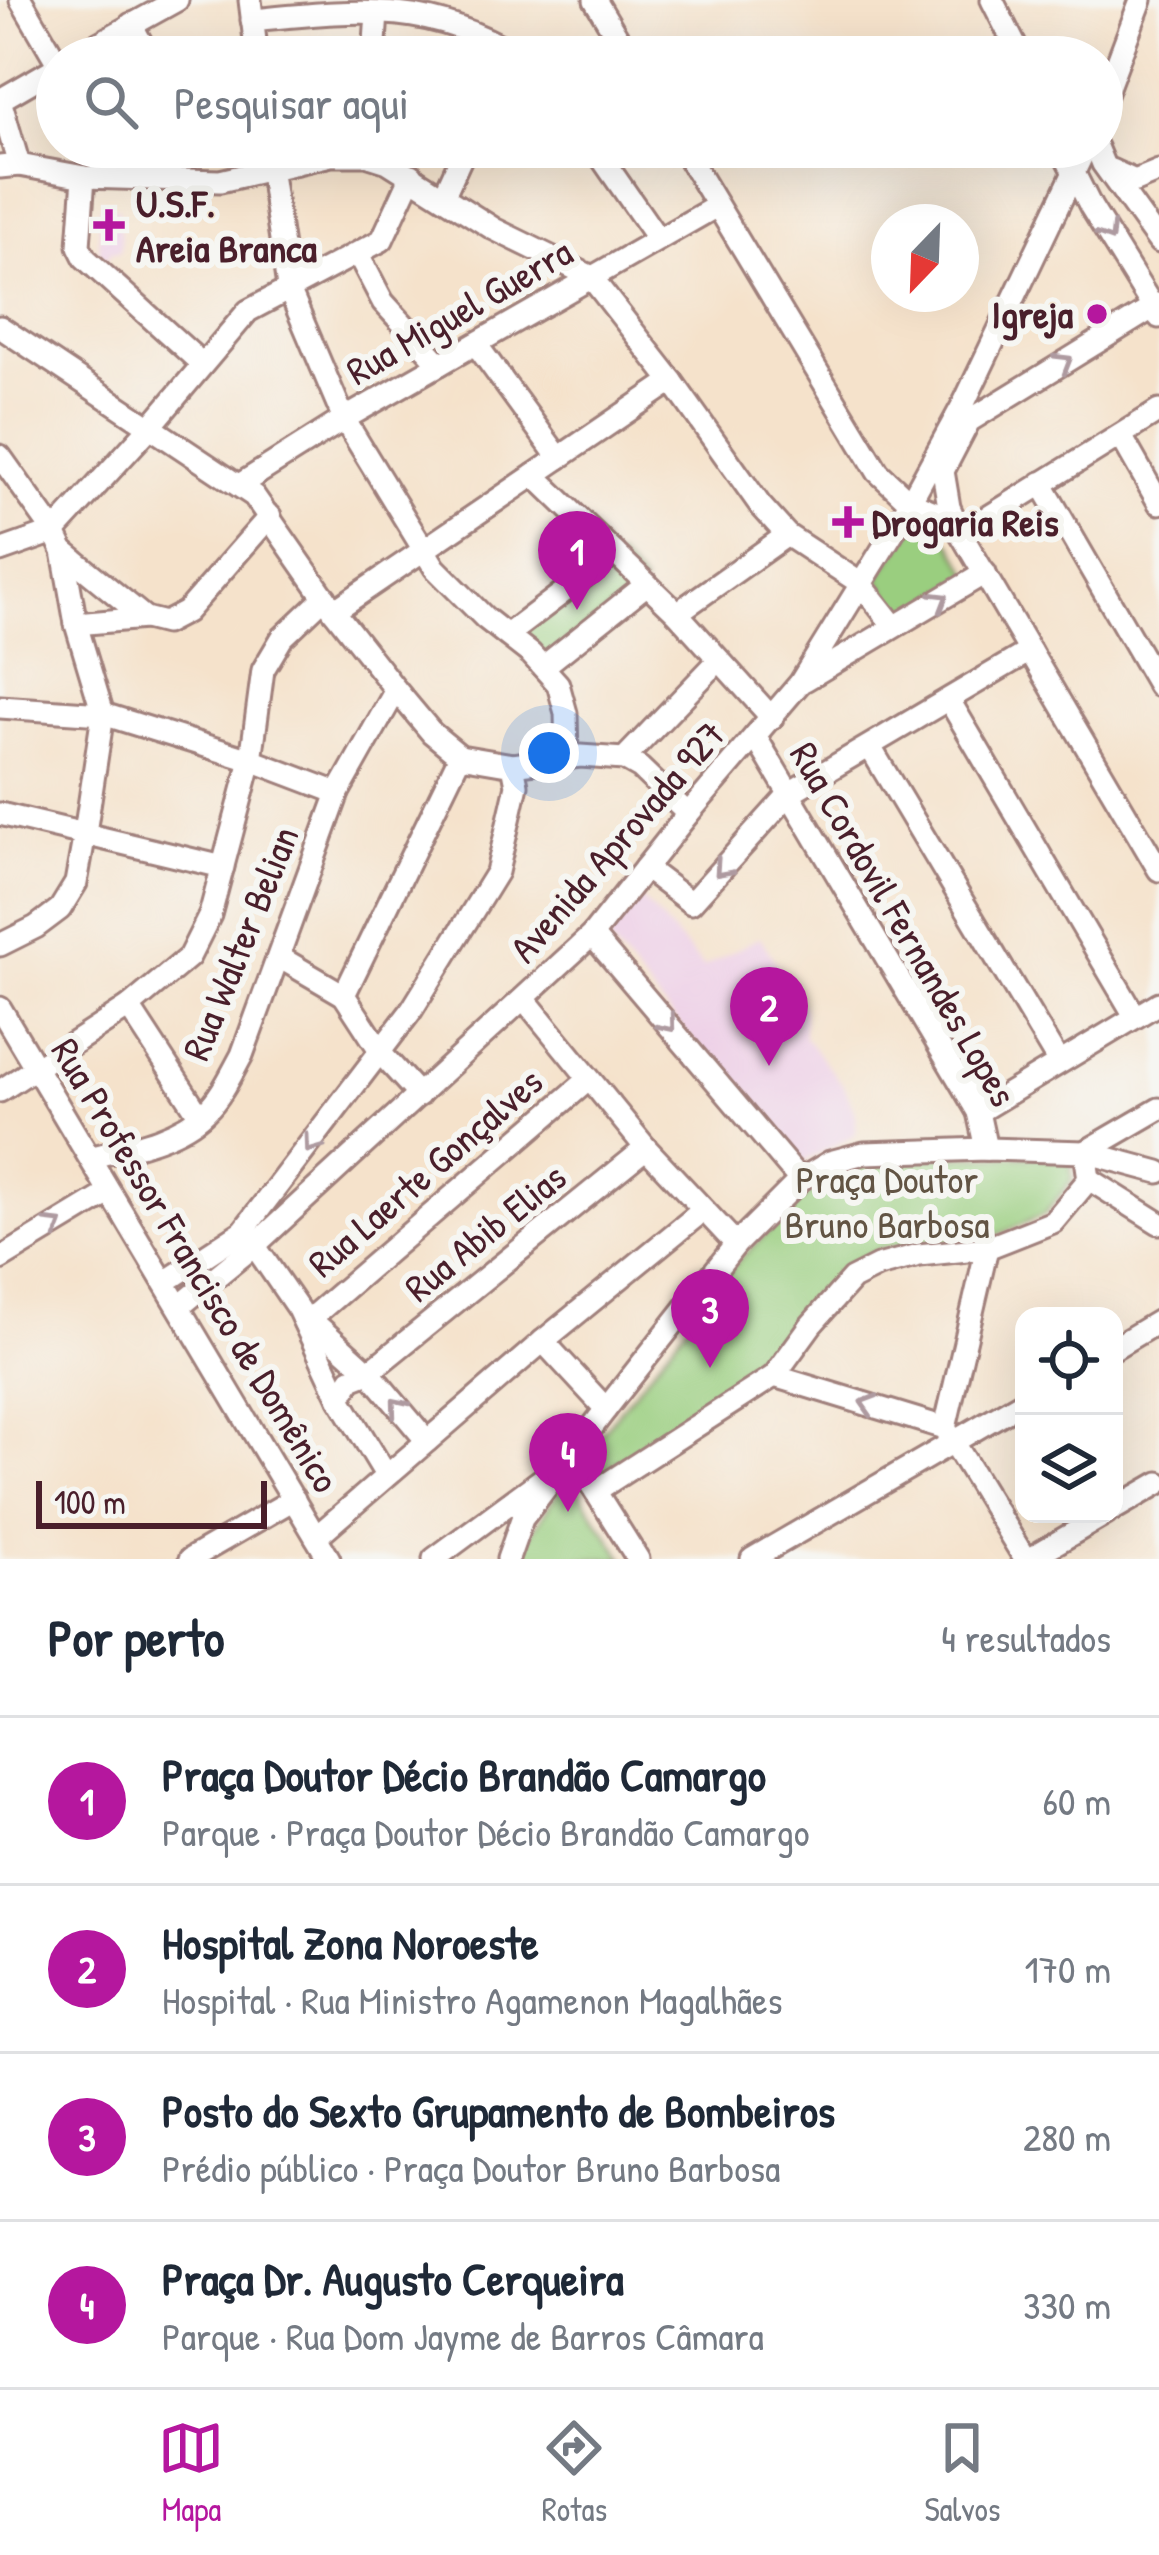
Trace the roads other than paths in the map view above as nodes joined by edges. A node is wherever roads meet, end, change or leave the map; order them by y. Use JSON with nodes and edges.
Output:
{"nodes":[{"id":1,"x":20,"y":0,"type":"edge"},
{"id":2,"x":177,"y":0,"type":"edge"},
{"id":3,"x":596,"y":0,"type":"edge"},
{"id":4,"x":992,"y":0,"type":"edge"},
{"id":5,"x":1141,"y":0,"type":"edge"},
{"id":6,"x":251,"y":10,"type":"edge"},
{"id":7,"x":0,"y":11,"type":"edge"},
{"id":8,"x":377,"y":13,"type":"junction"},
{"id":9,"x":131,"y":24,"type":"junction"},
{"id":10,"x":1007,"y":27,"type":"junction"},
{"id":11,"x":40,"y":36,"type":"edge"},
{"id":12,"x":110,"y":36,"type":"edge"},
{"id":13,"x":138,"y":36,"type":"edge"},
{"id":14,"x":375,"y":36,"type":"edge"},
{"id":15,"x":485,"y":36,"type":"edge"},
{"id":16,"x":617,"y":36,"type":"edge"},
{"id":17,"x":1011,"y":36,"type":"edge"},
{"id":18,"x":1014,"y":36,"type":"edge"},
{"id":19,"x":1123,"y":48,"type":"edge"},
{"id":20,"x":36,"y":78,"type":"edge"},
{"id":21,"x":10,"y":166,"type":"edge"},
{"id":22,"x":144,"y":168,"type":"edge"},
{"id":23,"x":248,"y":168,"type":"edge"},
{"id":24,"x":270,"y":168,"type":"edge"},
{"id":25,"x":399,"y":168,"type":"edge"},
{"id":26,"x":456,"y":168,"type":"edge"},
{"id":27,"x":609,"y":168,"type":"edge"},
{"id":28,"x":694,"y":168,"type":"edge"},
{"id":29,"x":1071,"y":168,"type":"edge"},
{"id":30,"x":1078,"y":168,"type":"edge"},
{"id":31,"x":1108,"y":168,"type":"edge"},
{"id":32,"x":1114,"y":168,"type":"edge"},
{"id":33,"x":1159,"y":171,"type":"edge"},
{"id":34,"x":412,"y":175,"type":"junction"},
{"id":35,"x":84,"y":177,"type":"junction"},
{"id":36,"x":1075,"y":177,"type":"junction"},
{"id":37,"x":143,"y":179,"type":"junction"},
{"id":38,"x":444,"y":195,"type":"junction"},
{"id":39,"x":717,"y":206,"type":"junction"},
{"id":40,"x":657,"y":238,"type":"junction"},
{"id":41,"x":1159,"y":242,"type":"edge"},
{"id":42,"x":358,"y":254,"type":"junction"},
{"id":43,"x":590,"y":276,"type":"junction"},
{"id":44,"x":288,"y":287,"type":"junction"},
{"id":45,"x":1157,"y":309,"type":"edge"},
{"id":46,"x":0,"y":327,"type":"edge"},
{"id":47,"x":476,"y":344,"type":"junction"},
{"id":48,"x":201,"y":363,"type":"junction"},
{"id":49,"x":440,"y":364,"type":"junction"},
{"id":50,"x":981,"y":368,"type":"junction"},
{"id":51,"x":672,"y":381,"type":"junction"},
{"id":52,"x":998,"y":402,"type":"junction"},
{"id":53,"x":1159,"y":411,"type":"edge"},
{"id":54,"x":344,"y":419,"type":"junction"},
{"id":55,"x":151,"y":426,"type":"junction"},
{"id":56,"x":1121,"y":436,"type":"junction"},
{"id":57,"x":0,"y":456,"type":"edge"},
{"id":58,"x":559,"y":458,"type":"junction"},
{"id":59,"x":534,"y":476,"type":"junction"},
{"id":60,"x":1041,"y":483,"type":"junction"},
{"id":61,"x":241,"y":484,"type":"junction"},
{"id":62,"x":910,"y":502,"type":"junction"},
{"id":63,"x":1159,"y":503,"type":"edge"},
{"id":64,"x":270,"y":516,"type":"junction"},
{"id":65,"x":962,"y":534,"type":"junction"},
{"id":66,"x":787,"y":535,"type":"junction"},
{"id":67,"x":58,"y":542,"type":"junction"},
{"id":68,"x":423,"y":549,"type":"junction"},
{"id":69,"x":0,"y":551,"type":"edge"},
{"id":70,"x":615,"y":553,"type":"junction"},
{"id":71,"x":985,"y":573,"type":"junction"},
{"id":72,"x":860,"y":583,"type":"junction"},
{"id":73,"x":647,"y":584,"type":"junction"},
{"id":74,"x":330,"y":604,"type":"junction"},
{"id":75,"x":677,"y":613,"type":"junction"},
{"id":76,"x":145,"y":618,"type":"junction"},
{"id":77,"x":76,"y":624,"type":"junction"},
{"id":78,"x":895,"y":626,"type":"junction"},
{"id":79,"x":507,"y":635,"type":"junction"},
{"id":80,"x":1030,"y":651,"type":"junction"},
{"id":81,"x":718,"y":662,"type":"junction"},
{"id":82,"x":543,"y":667,"type":"junction"},
{"id":83,"x":800,"y":683,"type":"junction"},
{"id":84,"x":1159,"y":686,"type":"edge"},
{"id":85,"x":396,"y":690,"type":"junction"},
{"id":86,"x":949,"y":700,"type":"junction"},
{"id":87,"x":0,"y":707,"type":"edge"},
{"id":88,"x":103,"y":714,"type":"junction"},
{"id":89,"x":772,"y":718,"type":"junction"},
{"id":90,"x":755,"y":736,"type":"junction"},
{"id":91,"x":870,"y":747,"type":"junction"},
{"id":92,"x":460,"y":757,"type":"junction"},
{"id":93,"x":567,"y":757,"type":"junction"},
{"id":94,"x":624,"y":759,"type":"junction"},
{"id":95,"x":251,"y":760,"type":"junction"},
{"id":96,"x":513,"y":765,"type":"junction"},
{"id":97,"x":791,"y":792,"type":"junction"},
{"id":98,"x":338,"y":793,"type":"junction"},
{"id":99,"x":0,"y":814,"type":"edge"},
{"id":100,"x":688,"y":814,"type":"junction"},
{"id":101,"x":86,"y":833,"type":"junction"},
{"id":102,"x":1155,"y":854,"type":"edge"},
{"id":103,"x":223,"y":867,"type":"junction"},
{"id":104,"x":645,"y":868,"type":"junction"},
{"id":105,"x":592,"y":935,"type":"junction"},
{"id":106,"x":0,"y":945,"type":"edge"},
{"id":107,"x":279,"y":957,"type":"junction"},
{"id":108,"x":344,"y":995,"type":"junction"},
{"id":109,"x":525,"y":1000,"type":"junction"},
{"id":110,"x":1159,"y":1003,"type":"edge"},
{"id":111,"x":129,"y":1007,"type":"junction"},
{"id":112,"x":0,"y":1008,"type":"edge"},
{"id":113,"x":1136,"y":1016,"type":"junction"},
{"id":114,"x":382,"y":1051,"type":"junction"},
{"id":115,"x":1058,"y":1061,"type":"junction"},
{"id":116,"x":37,"y":1069,"type":"junction"},
{"id":117,"x":588,"y":1080,"type":"junction"},
{"id":118,"x":0,"y":1090,"type":"edge"},
{"id":119,"x":350,"y":1091,"type":"junction"},
{"id":120,"x":419,"y":1094,"type":"junction"},
{"id":121,"x":1159,"y":1109,"type":"edge"},
{"id":122,"x":978,"y":1112,"type":"junction"},
{"id":123,"x":200,"y":1116,"type":"junction"},
{"id":124,"x":646,"y":1148,"type":"junction"},
{"id":125,"x":986,"y":1149,"type":"junction"},
{"id":126,"x":1085,"y":1152,"type":"junction"},
{"id":127,"x":92,"y":1157,"type":"junction"},
{"id":128,"x":1159,"y":1172,"type":"edge"},
{"id":129,"x":1089,"y":1179,"type":"junction"},
{"id":130,"x":800,"y":1180,"type":"junction"},
{"id":131,"x":109,"y":1192,"type":"junction"},
{"id":132,"x":701,"y":1212,"type":"junction"},
{"id":133,"x":1159,"y":1223,"type":"edge"},
{"id":134,"x":249,"y":1238,"type":"junction"},
{"id":135,"x":736,"y":1244,"type":"junction"},
{"id":136,"x":987,"y":1248,"type":"junction"},
{"id":137,"x":0,"y":1259,"type":"edge"},
{"id":138,"x":165,"y":1282,"type":"junction"},
{"id":139,"x":180,"y":1306,"type":"junction"},
{"id":140,"x":304,"y":1317,"type":"junction"},
{"id":141,"x":1159,"y":1322,"type":"edge"},
{"id":142,"x":543,"y":1341,"type":"junction"},
{"id":143,"x":1123,"y":1343,"type":"edge"},
{"id":144,"x":369,"y":1372,"type":"junction"},
{"id":145,"x":774,"y":1376,"type":"junction"},
{"id":146,"x":340,"y":1399,"type":"junction"},
{"id":147,"x":1015,"y":1405,"type":"edge"},
{"id":148,"x":606,"y":1409,"type":"junction"},
{"id":149,"x":950,"y":1435,"type":"junction"},
{"id":150,"x":427,"y":1441,"type":"junction"},
{"id":151,"x":574,"y":1456,"type":"junction"},
{"id":152,"x":386,"y":1475,"type":"junction"},
{"id":153,"x":1159,"y":1483,"type":"edge"},
{"id":154,"x":597,"y":1490,"type":"junction"},
{"id":155,"x":294,"y":1498,"type":"junction"},
{"id":156,"x":1123,"y":1504,"type":"edge"},
{"id":157,"x":1090,"y":1523,"type":"edge"},
{"id":158,"x":316,"y":1537,"type":"junction"},
{"id":159,"x":438,"y":1558,"type":"edge"},
{"id":160,"x":190,"y":1559,"type":"edge"},
{"id":161,"x":328,"y":1559,"type":"edge"},
{"id":162,"x":508,"y":1559,"type":"edge"},
{"id":163,"x":638,"y":1559,"type":"edge"},
{"id":164,"x":752,"y":1559,"type":"edge"},
{"id":165,"x":1027,"y":1559,"type":"edge"}],
"edges":[{"from":1,"to":7,"type":"street"},
{"from":1,"to":11,"type":"street"},
{"from":2,"to":9,"type":"street"},
{"from":3,"to":16,"type":"street"},
{"from":4,"to":10,"type":"street"},
{"from":5,"to":19,"type":"street"},
{"from":6,"to":8,"type":"street"},
{"from":8,"to":14,"type":"street"},
{"from":8,"to":15,"type":"street"},
{"from":9,"to":12,"type":"street"},
{"from":9,"to":13,"type":"street"},
{"from":10,"to":17,"type":"street"},
{"from":10,"to":18,"type":"street"},
{"from":20,"to":21,"type":"street"},
{"from":21,"to":35,"type":"street"},
{"from":22,"to":37,"type":"street"},
{"from":23,"to":37,"type":"street"},
{"from":24,"to":44,"type":"street"},
{"from":25,"to":34,"type":"street"},
{"from":26,"to":38,"type":"street"},
{"from":27,"to":40,"type":"street"},
{"from":28,"to":39,"type":"street"},
{"from":29,"to":36,"type":"street"},
{"from":30,"to":36,"type":"street"},
{"from":31,"to":41,"type":"street"},
{"from":32,"to":33,"type":"street"},
{"from":34,"to":38,"type":"street"},
{"from":34,"to":42,"type":"street"},
{"from":35,"to":37,"type":"street"},
{"from":35,"to":48,"type":"street"},
{"from":36,"to":45,"type":"street","one_way":true},
{"from":36,"to":50,"type":"street"},
{"from":38,"to":43,"type":"street"},
{"from":39,"to":40,"type":"street","name":"Rua Miguel Guerra"},
{"from":39,"to":62,"type":"street"},
{"from":40,"to":43,"type":"street","name":"Rua Miguel Guerra"},
{"from":42,"to":44,"type":"street"},
{"from":42,"to":49,"type":"street"},
{"from":43,"to":47,"type":"street","name":"Rua Miguel Guerra"},
{"from":43,"to":51,"type":"street"},
{"from":44,"to":48,"type":"street"},
{"from":44,"to":54,"type":"street"},
{"from":52,"to":45,"type":"street","one_way":true},
{"from":46,"to":55,"type":"street"},
{"from":47,"to":49,"type":"street","name":"Rua Miguel Guerra"},
{"from":47,"to":58,"type":"street"},
{"from":48,"to":55,"type":"street"},
{"from":49,"to":54,"type":"street","name":"Rua Miguel Guerra"},
{"from":50,"to":52,"type":"street"},
{"from":50,"to":62,"type":"street"},
{"from":51,"to":58,"type":"street"},
{"from":51,"to":66,"type":"street"},
{"from":52,"to":65,"type":"street"},
{"from":53,"to":56,"type":"street"},
{"from":54,"to":61,"type":"street","name":"Rua Miguel Guerra"},
{"from":54,"to":68,"type":"street"},
{"from":55,"to":61,"type":"street"},
{"from":55,"to":67,"type":"street"},
{"from":56,"to":60,"type":"street"},
{"from":56,"to":63,"type":"street"},
{"from":57,"to":67,"type":"street"},
{"from":58,"to":59,"type":"street"},
{"from":59,"to":68,"type":"street"},
{"from":59,"to":70,"type":"street"},
{"from":60,"to":65,"type":"street"},
{"from":60,"to":84,"type":"street"},
{"from":61,"to":64,"type":"street"},
{"from":62,"to":65,"type":"street"},
{"from":62,"to":72,"type":"street","name":"Avenida Aprovada 927"},
{"from":64,"to":74,"type":"street"},
{"from":64,"to":76,"type":"street"},
{"from":65,"to":71,"type":"street"},
{"from":66,"to":72,"type":"street"},
{"from":66,"to":75,"type":"street"},
{"from":67,"to":69,"type":"street"},
{"from":67,"to":76,"type":"street"},
{"from":67,"to":77,"type":"street"},
{"from":68,"to":74,"type":"street"},
{"from":68,"to":79,"type":"street"},
{"from":70,"to":73,"type":"street"},
{"from":70,"to":79,"type":"street"},
{"from":78,"to":71,"type":"street","one_way":true},
{"from":71,"to":80,"type":"street"},
{"from":72,"to":78,"type":"street"},
{"from":72,"to":83,"type":"street","name":"Avenida Aprovada 927"},
{"from":73,"to":75,"type":"street"},
{"from":73,"to":82,"type":"street"},
{"from":74,"to":85,"type":"street"},
{"from":74,"to":95,"type":"street"},
{"from":75,"to":81,"type":"street"},
{"from":76,"to":77,"type":"street"},
{"from":77,"to":88,"type":"street"},
{"from":78,"to":83,"type":"street"},
{"from":79,"to":82,"type":"street"},
{"from":80,"to":86,"type":"street"},
{"from":80,"to":102,"type":"street"},
{"from":81,"to":89,"type":"street"},
{"from":81,"to":94,"type":"street"},
{"from":82,"to":93,"type":"street"},
{"from":83,"to":89,"type":"street","name":"Avenida Aprovada 927"},
{"from":85,"to":92,"type":"street"},
{"from":85,"to":98,"type":"street","name":"Rua Walter Belian"},
{"from":86,"to":91,"type":"street"},
{"from":86,"to":113,"type":"street"},
{"from":87,"to":88,"type":"street"},
{"from":88,"to":95,"type":"street"},
{"from":88,"to":101,"type":"street"},
{"from":89,"to":90,"type":"street","name":"Avenida Aprovada 927"},
{"from":90,"to":97,"type":"street","name":"Rua Cordovil Fernandes Lopes"},
{"from":90,"to":100,"type":"street","name":"Avenida Aprovada 927"},
{"from":91,"to":97,"type":"street"},
{"from":91,"to":115,"type":"street"},
{"from":92,"to":96,"type":"street"},
{"from":92,"to":108,"type":"street"},
{"from":93,"to":94,"type":"street"},
{"from":93,"to":96,"type":"street"},
{"from":94,"to":100,"type":"street"},
{"from":95,"to":98,"type":"street"},
{"from":95,"to":103,"type":"street"},
{"from":96,"to":114,"type":"street"},
{"from":97,"to":104,"type":"street","one_way":true},
{"from":97,"to":122,"type":"street","name":"Rua Cordovil Fernandes Lopes"},
{"from":98,"to":107,"type":"street","name":"Rua Walter Belian"},
{"from":99,"to":101,"type":"street"},
{"from":100,"to":104,"type":"street","name":"Avenida Aprovada 927"},
{"from":101,"to":103,"type":"street"},
{"from":101,"to":106,"type":"street"},
{"from":103,"to":111,"type":"street"},
{"from":104,"to":105,"type":"street","name":"Avenida Aprovada 927"},
{"from":105,"to":109,"type":"street","name":"Avenida Aprovada 927"},
{"from":105,"to":130,"type":"street","one_way":true},
{"from":107,"to":108,"type":"street"},
{"from":107,"to":123,"type":"street","name":"Rua Walter Belian"},
{"from":108,"to":114,"type":"street"},
{"from":109,"to":117,"type":"street"},
{"from":109,"to":120,"type":"street","name":"Avenida Aprovada 927"},
{"from":110,"to":113,"type":"street"},
{"from":111,"to":116,"type":"street"},
{"from":111,"to":123,"type":"street"},
{"from":112,"to":116,"type":"street","name":"Rua Professor Francisco de Domênico"},
{"from":113,"to":115,"type":"street"},
{"from":114,"to":119,"type":"street"},
{"from":114,"to":120,"type":"street"},
{"from":115,"to":122,"type":"street"},
{"from":116,"to":118,"type":"street"},
{"from":116,"to":127,"type":"street","name":"Rua Professor Francisco de Domênico"},
{"from":117,"to":124,"type":"street"},
{"from":117,"to":140,"type":"street","name":"Rua Laerte Gonçalves"},
{"from":119,"to":120,"type":"street"},
{"from":119,"to":134,"type":"street","one_way":true},
{"from":120,"to":134,"type":"street","name":"Avenida Aprovada 927"},
{"from":121,"to":126,"type":"street"},
{"from":122,"to":125,"type":"street","name":"Rua Cordovil Fernandes Lopes"},
{"from":123,"to":127,"type":"street","name":"Rua Walter Belian"},
{"from":124,"to":132,"type":"street"},
{"from":124,"to":144,"type":"street","name":"Rua Abib Elias"},
{"from":125,"to":126,"type":"street"},
{"from":125,"to":130,"type":"street"},
{"from":126,"to":128,"type":"street"},
{"from":126,"to":129,"type":"street"},
{"from":127,"to":131,"type":"street","name":"Rua Professor Francisco de Domênico"},
{"from":129,"to":133,"type":"street"},
{"from":129,"to":136,"type":"street"},
{"from":130,"to":135,"type":"street"},
{"from":137,"to":131,"type":"street","one_way":true},
{"from":131,"to":138,"type":"street","name":"Rua Professor Francisco de Domênico"},
{"from":132,"to":135,"type":"street"},
{"from":132,"to":142,"type":"street"},
{"from":134,"to":138,"type":"street"},
{"from":134,"to":139,"type":"street","name":"Avenida Aprovada 927"},
{"from":134,"to":140,"type":"street"},
{"from":135,"to":148,"type":"street"},
{"from":136,"to":145,"type":"street"},
{"from":136,"to":149,"type":"street"},
{"from":138,"to":139,"type":"street","name":"Rua Professor Francisco de Domênico"},
{"from":139,"to":155,"type":"street","name":"Rua Professor Francisco de Domênico"},
{"from":140,"to":144,"type":"street"},
{"from":140,"to":146,"type":"street"},
{"from":141,"to":143,"type":"street"},
{"from":142,"to":148,"type":"street"},
{"from":142,"to":150,"type":"street"},
{"from":144,"to":146,"type":"street","name":"Rua Abib Elias"},
{"from":150,"to":144,"type":"street","one_way":true},
{"from":149,"to":145,"type":"street","one_way":true},
{"from":145,"to":154,"type":"street"},
{"from":146,"to":152,"type":"street"},
{"from":147,"to":149,"type":"street"},
{"from":148,"to":151,"type":"street"},
{"from":149,"to":164,"type":"street"},
{"from":149,"to":165,"type":"street"},
{"from":150,"to":152,"type":"street"},
{"from":151,"to":154,"type":"street"},
{"from":151,"to":159,"type":"street"},
{"from":151,"to":162,"type":"street"},
{"from":152,"to":158,"type":"street"},
{"from":153,"to":156,"type":"street"},
{"from":154,"to":163,"type":"street"},
{"from":155,"to":158,"type":"street","name":"Rua Professor Francisco de Domênico"},
{"from":155,"to":160,"type":"street"},
{"from":157,"to":165,"type":"street"},
{"from":158,"to":161,"type":"street","name":"Rua Professor Francisco de Domênico"}]}
